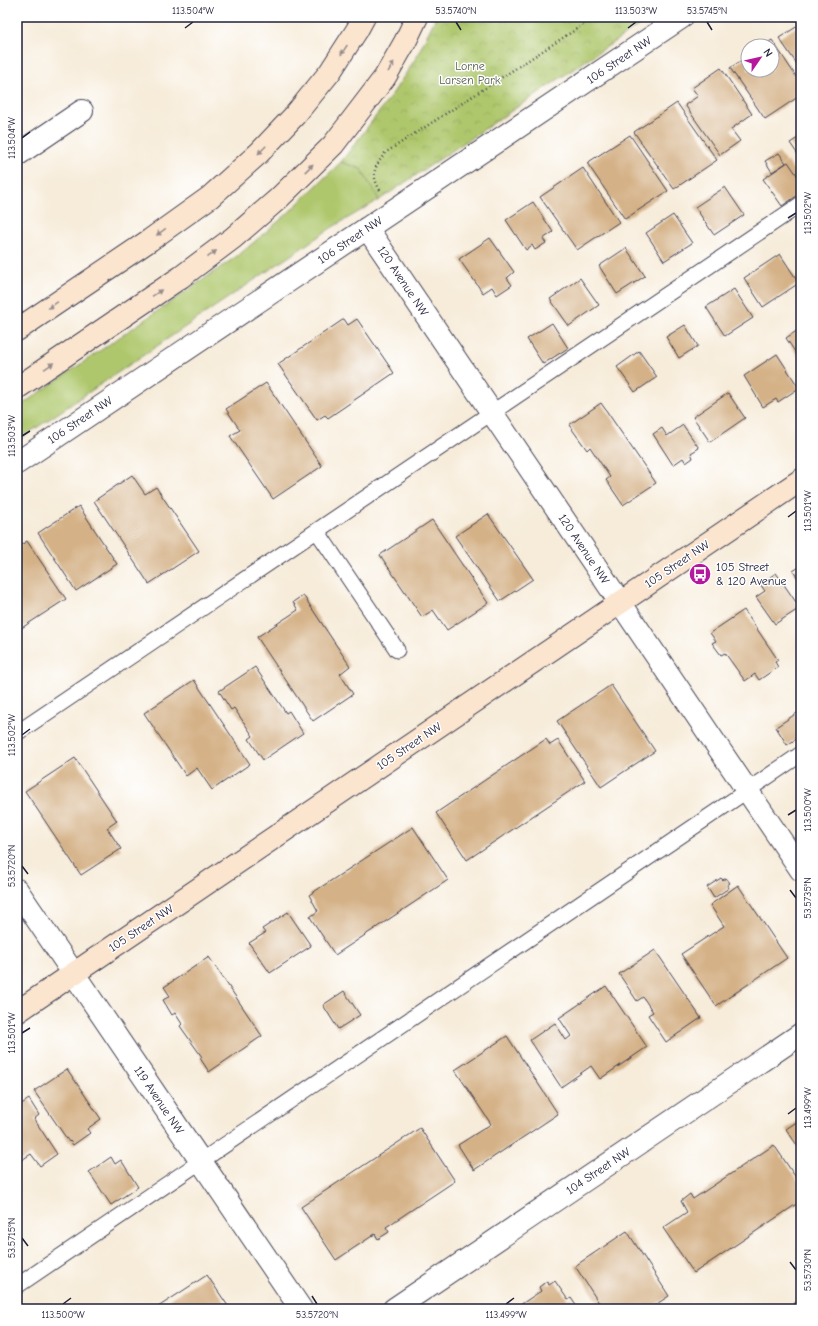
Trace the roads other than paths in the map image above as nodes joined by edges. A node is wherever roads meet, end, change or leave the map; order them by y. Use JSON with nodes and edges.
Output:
{"nodes":[{"id":1,"x":364,"y":17,"type":"edge"},
{"id":2,"x":417,"y":17,"type":"edge"},
{"id":3,"x":682,"y":17,"type":"edge"},
{"id":4,"x":82,"y":111,"type":"dead end"},
{"id":5,"x":17,"y":155,"type":"edge"},
{"id":6,"x":801,"y":204,"type":"edge"},
{"id":7,"x":367,"y":228,"type":"junction"},
{"id":8,"x":17,"y":330,"type":"edge"},
{"id":9,"x":17,"y":388,"type":"edge"},
{"id":10,"x":492,"y":413,"type":"junction"},
{"id":11,"x":17,"y":463,"type":"edge"},
{"id":12,"x":801,"y":480,"type":"edge"},
{"id":13,"x":317,"y":531,"type":"junction"},
{"id":14,"x":620,"y":603,"type":"junction"},
{"id":15,"x":397,"y":650,"type":"dead end"},
{"id":16,"x":17,"y":733,"type":"edge"},
{"id":17,"x":801,"y":754,"type":"edge"},
{"id":18,"x":748,"y":790,"type":"junction"},
{"id":19,"x":801,"y":870,"type":"edge"},
{"id":20,"x":17,"y":890,"type":"edge"},
{"id":21,"x":73,"y":974,"type":"junction"},
{"id":22,"x":17,"y":1012,"type":"edge"},
{"id":23,"x":801,"y":1034,"type":"edge"},
{"id":24,"x":201,"y":1162,"type":"junction"},
{"id":25,"x":17,"y":1286,"type":"edge"},
{"id":26,"x":301,"y":1309,"type":"edge"},
{"id":27,"x":394,"y":1309,"type":"edge"}],
"edges":[{"from":1,"to":8,"type":"main road","one_way":true},
{"from":9,"to":2,"type":"main road","one_way":true},
{"from":3,"to":7,"type":"street","name":"106 Street NW"},
{"from":4,"to":5,"type":"street"},
{"from":6,"to":10,"type":"lane"},
{"from":7,"to":10,"type":"street","name":"120 Avenue NW"},
{"from":7,"to":11,"type":"street","name":"106 Street NW"},
{"from":10,"to":13,"type":"lane"},
{"from":10,"to":14,"type":"street","name":"120 Avenue NW"},
{"from":12,"to":14,"type":"main road","name":"105 Street NW"},
{"from":13,"to":15,"type":"lane"},
{"from":13,"to":16,"type":"lane"},
{"from":14,"to":18,"type":"street","name":"120 Avenue NW"},
{"from":14,"to":21,"type":"main road","name":"105 Street NW"},
{"from":17,"to":18,"type":"lane"},
{"from":18,"to":19,"type":"street","name":"120 Avenue NW"},
{"from":18,"to":24,"type":"lane"},
{"from":20,"to":21,"type":"street","name":"119 Avenue NW"},
{"from":21,"to":22,"type":"main road","name":"105 Street NW"},
{"from":21,"to":24,"type":"street","name":"119 Avenue NW"},
{"from":23,"to":27,"type":"street","name":"104 Street NW"},
{"from":24,"to":25,"type":"lane"},
{"from":24,"to":26,"type":"street","name":"119 Avenue NW"}]}
